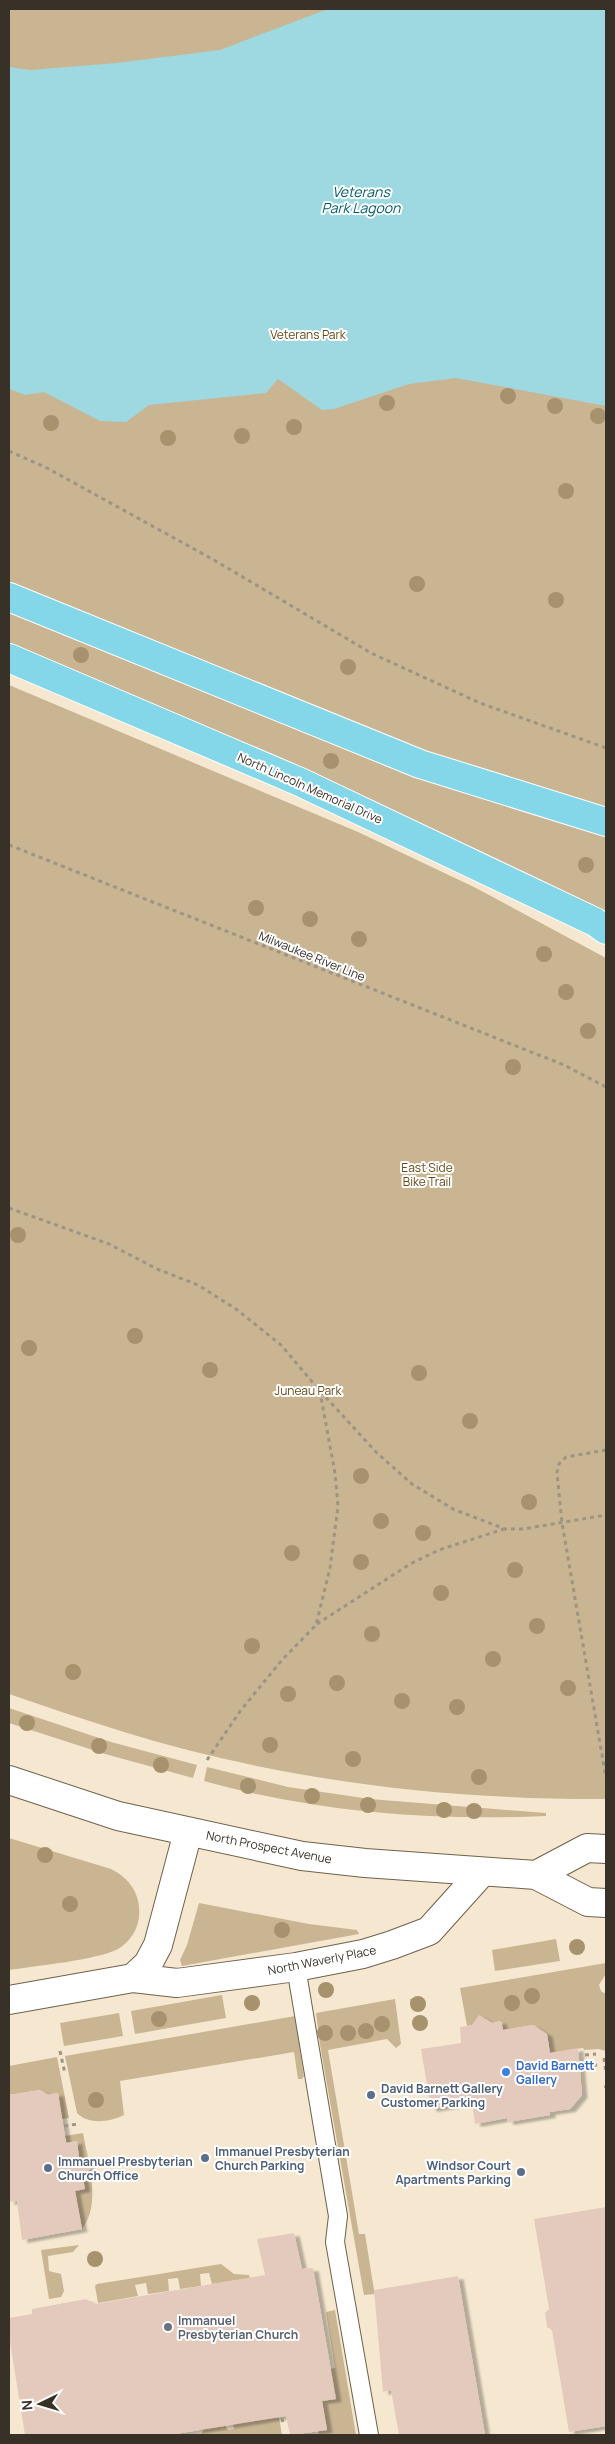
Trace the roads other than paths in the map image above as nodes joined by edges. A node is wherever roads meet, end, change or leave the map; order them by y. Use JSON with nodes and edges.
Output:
{"nodes":[{"id":1,"x":9,"y":597,"type":"edge"},
{"id":2,"x":9,"y":658,"type":"edge"},
{"id":3,"x":606,"y":822,"type":"edge"},
{"id":4,"x":606,"y":930,"type":"edge"},
{"id":5,"x":9,"y":1780,"type":"edge"},
{"id":6,"x":188,"y":1832,"type":"junction"},
{"id":7,"x":606,"y":1849,"type":"edge"},
{"id":8,"x":482,"y":1872,"type":"junction"},
{"id":9,"x":536,"y":1875,"type":"junction"},
{"id":10,"x":606,"y":1903,"type":"edge"},
{"id":11,"x":296,"y":1967,"type":"junction"},
{"id":12,"x":133,"y":1978,"type":"junction"},
{"id":13,"x":9,"y":2000,"type":"edge"},
{"id":14,"x":369,"y":2435,"type":"edge"}],
"edges":[{"from":1,"to":3,"type":"main road"},
{"from":2,"to":4,"type":"main road","name":"North Lincoln Memorial Drive"},
{"from":5,"to":6,"type":"main road","name":"North Prospect Avenue"},
{"from":6,"to":8,"type":"main road","name":"North Prospect Avenue"},
{"from":6,"to":12,"type":"main road"},
{"from":7,"to":9,"type":"main road"},
{"from":8,"to":9,"type":"main road","name":"North Prospect Avenue"},
{"from":8,"to":11,"type":"main road","name":"North Waverly Place"},
{"from":9,"to":10,"type":"main road","name":"North Prospect Avenue"},
{"from":11,"to":12,"type":"main road","name":"North Waverly Place"},
{"from":11,"to":14,"type":"lane"},
{"from":12,"to":13,"type":"main road","name":"North Waverly Place"}]}
